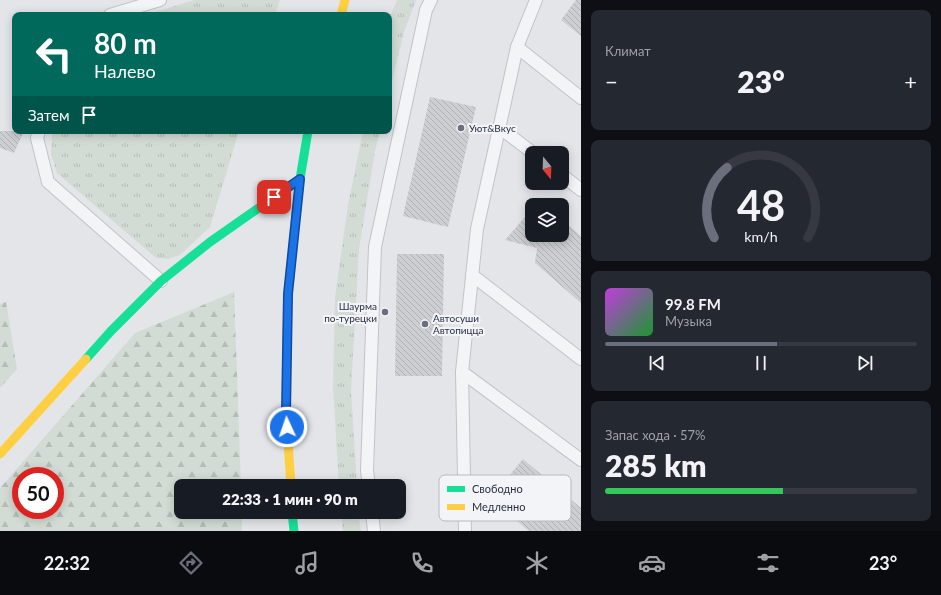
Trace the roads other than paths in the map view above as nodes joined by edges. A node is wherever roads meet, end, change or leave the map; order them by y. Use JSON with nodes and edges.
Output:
{"nodes":[{"id":1,"x":160,"y":0,"type":"edge"},
{"id":2,"x":345,"y":0,"type":"edge"},
{"id":3,"x":431,"y":0,"type":"edge"},
{"id":4,"x":536,"y":0,"type":"edge"},
{"id":5,"x":120,"y":12,"type":"edge"},
{"id":6,"x":342,"y":12,"type":"edge"},
{"id":7,"x":517,"y":47,"type":"junction"},
{"id":8,"x":581,"y":98,"type":"edge"},
{"id":9,"x":500,"y":128,"type":"junction"},
{"id":10,"x":38,"y":134,"type":"edge"},
{"id":11,"x":308,"y":134,"type":"edge"},
{"id":12,"x":525,"y":147,"type":"edge"},
{"id":13,"x":300,"y":179,"type":"junction"},
{"id":14,"x":569,"y":181,"type":"edge"},
{"id":15,"x":581,"y":190,"type":"edge"},
{"id":16,"x":472,"y":275,"type":"junction"},
{"id":17,"x":161,"y":281,"type":"junction"},
{"id":18,"x":581,"y":359,"type":"edge"},
{"id":19,"x":462,"y":372,"type":"junction"},
{"id":20,"x":0,"y":454,"type":"edge"},
{"id":21,"x":581,"y":460,"type":"edge"},
{"id":22,"x":464,"y":475,"type":"edge"},
{"id":23,"x":291,"y":479,"type":"edge"},
{"id":24,"x":368,"y":479,"type":"edge"},
{"id":25,"x":293,"y":519,"type":"edge"},
{"id":26,"x":373,"y":519,"type":"edge"},
{"id":27,"x":465,"y":521,"type":"edge"},
{"id":28,"x":294,"y":531,"type":"edge"},
{"id":29,"x":374,"y":531,"type":"edge"},
{"id":30,"x":465,"y":531,"type":"edge"}],
"edges":[{"from":1,"to":5,"type":"lane"},
{"from":2,"to":6,"type":"street"},
{"from":3,"to":24,"type":"lane"},
{"from":4,"to":7,"type":"lane"},
{"from":7,"to":8,"type":"lane"},
{"from":7,"to":9,"type":"lane"},
{"from":9,"to":12,"type":"lane"},
{"from":9,"to":16,"type":"lane"},
{"from":10,"to":17,"type":"lane"},
{"from":11,"to":13,"type":"street"},
{"from":13,"to":17,"type":"street"},
{"from":13,"to":23,"type":"street"},
{"from":14,"to":15,"type":"lane"},
{"from":16,"to":18,"type":"lane"},
{"from":16,"to":19,"type":"lane"},
{"from":17,"to":20,"type":"street"},
{"from":19,"to":21,"type":"lane"},
{"from":19,"to":22,"type":"lane"},
{"from":25,"to":28,"type":"street"},
{"from":26,"to":29,"type":"lane"},
{"from":27,"to":30,"type":"lane"}]}
